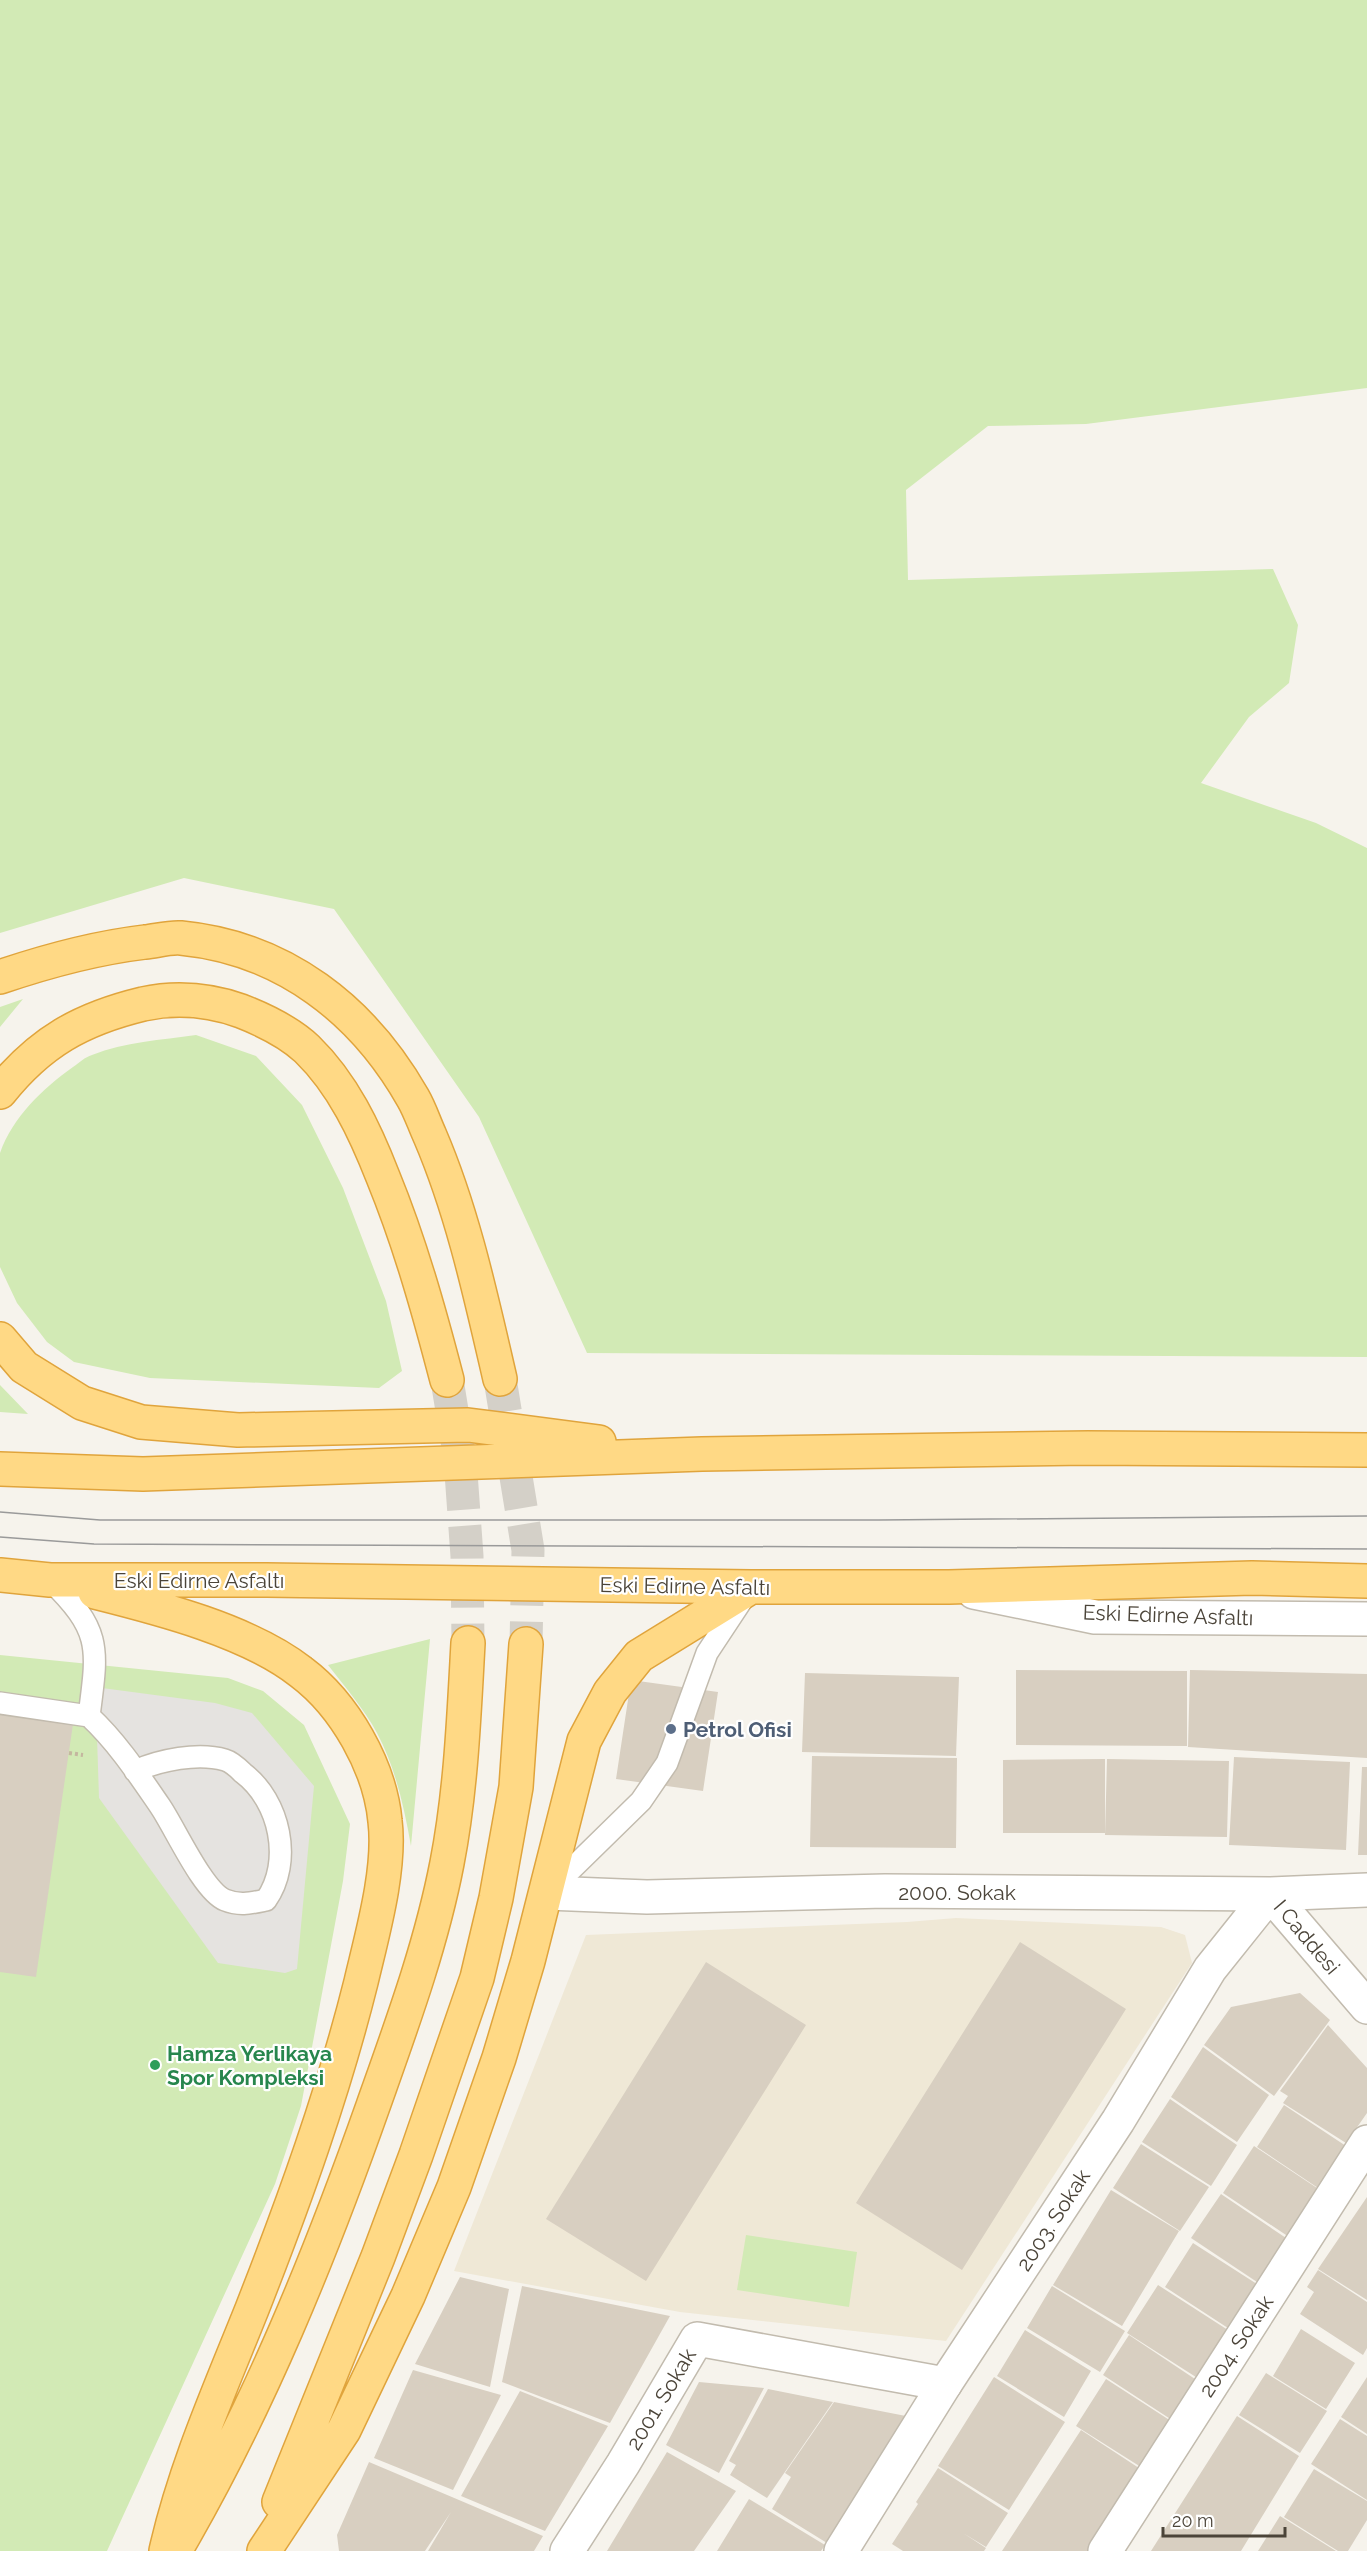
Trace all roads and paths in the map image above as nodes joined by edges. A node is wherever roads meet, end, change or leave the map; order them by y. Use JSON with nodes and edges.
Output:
{"nodes":[{"id":1,"x":0,"y":977,"type":"edge"},
{"id":2,"x":0,"y":1092,"type":"edge"},
{"id":3,"x":0,"y":1339,"type":"edge"},
{"id":4,"x":500,"y":1379,"type":"tunnel mouth"},
{"id":5,"x":447,"y":1380,"type":"tunnel mouth"},
{"id":6,"x":1367,"y":1450,"type":"edge"},
{"id":7,"x":702,"y":1454,"type":"junction"},
{"id":8,"x":0,"y":1469,"type":"edge"},
{"id":9,"x":0,"y":1575,"type":"edge"},
{"id":10,"x":50,"y":1580,"type":"junction"},
{"id":11,"x":1367,"y":1581,"type":"edge"},
{"id":12,"x":751,"y":1587,"type":"junction"},
{"id":13,"x":949,"y":1587,"type":"junction"},
{"id":14,"x":1367,"y":1619,"type":"edge"},
{"id":15,"x":468,"y":1643,"type":"tunnel mouth"},
{"id":16,"x":526,"y":1644,"type":"tunnel mouth"},
{"id":17,"x":0,"y":1703,"type":"edge"},
{"id":18,"x":89,"y":1716,"type":"junction"},
{"id":19,"x":135,"y":1771,"type":"junction"},
{"id":20,"x":1367,"y":1890,"type":"edge"},
{"id":21,"x":547,"y":1893,"type":"junction"},
{"id":22,"x":1270,"y":1893,"type":"junction"},
{"id":23,"x":1367,"y":2007,"type":"edge"},
{"id":24,"x":1367,"y":2142,"type":"edge"},
{"id":25,"x":945,"y":2384,"type":"junction"},
{"id":26,"x":166,"y":2551,"type":"edge"},
{"id":27,"x":175,"y":2551,"type":"edge"},
{"id":28,"x":262,"y":2551,"type":"edge"},
{"id":29,"x":567,"y":2551,"type":"edge"},
{"id":30,"x":841,"y":2551,"type":"edge"},
{"id":31,"x":1105,"y":2551,"type":"edge"}],
"edges":[{"from":1,"to":4,"type":"highway"},
{"from":2,"to":5,"type":"highway"},
{"from":3,"to":7,"type":"highway"},
{"from":6,"to":7,"type":"highway"},
{"from":7,"to":8,"type":"highway"},
{"from":9,"to":10,"type":"highway","name":"Eski Edirne Asfaltı"},
{"from":10,"to":12,"type":"highway","name":"Eski Edirne Asfaltı"},
{"from":10,"to":18,"type":"lane"},
{"from":10,"to":26,"type":"highway"},
{"from":11,"to":13,"type":"highway"},
{"from":12,"to":13,"type":"highway","name":"Eski Edirne Asfaltı"},
{"from":12,"to":21,"type":"lane"},
{"from":12,"to":21,"type":"highway"},
{"from":13,"to":14,"type":"street","name":"Eski Edirne Asfaltı"},
{"from":15,"to":27,"type":"highway"},
{"from":16,"to":28,"type":"highway"},
{"from":17,"to":18,"type":"lane"},
{"from":18,"to":19,"type":"lane"},
{"from":19,"to":19,"type":"lane"},
{"from":20,"to":22,"type":"street","name":"2000. Sokak"},
{"from":21,"to":22,"type":"street","name":"2000. Sokak"},
{"from":21,"to":28,"type":"highway"},
{"from":22,"to":23,"type":"street","name":"I Caddesi"},
{"from":22,"to":25,"type":"street","name":"2003. Sokak"},
{"from":24,"to":31,"type":"street","name":"2004. Sokak"},
{"from":25,"to":29,"type":"street","name":"2001. Sokak"},
{"from":25,"to":30,"type":"street","name":"2003. Sokak"}]}
